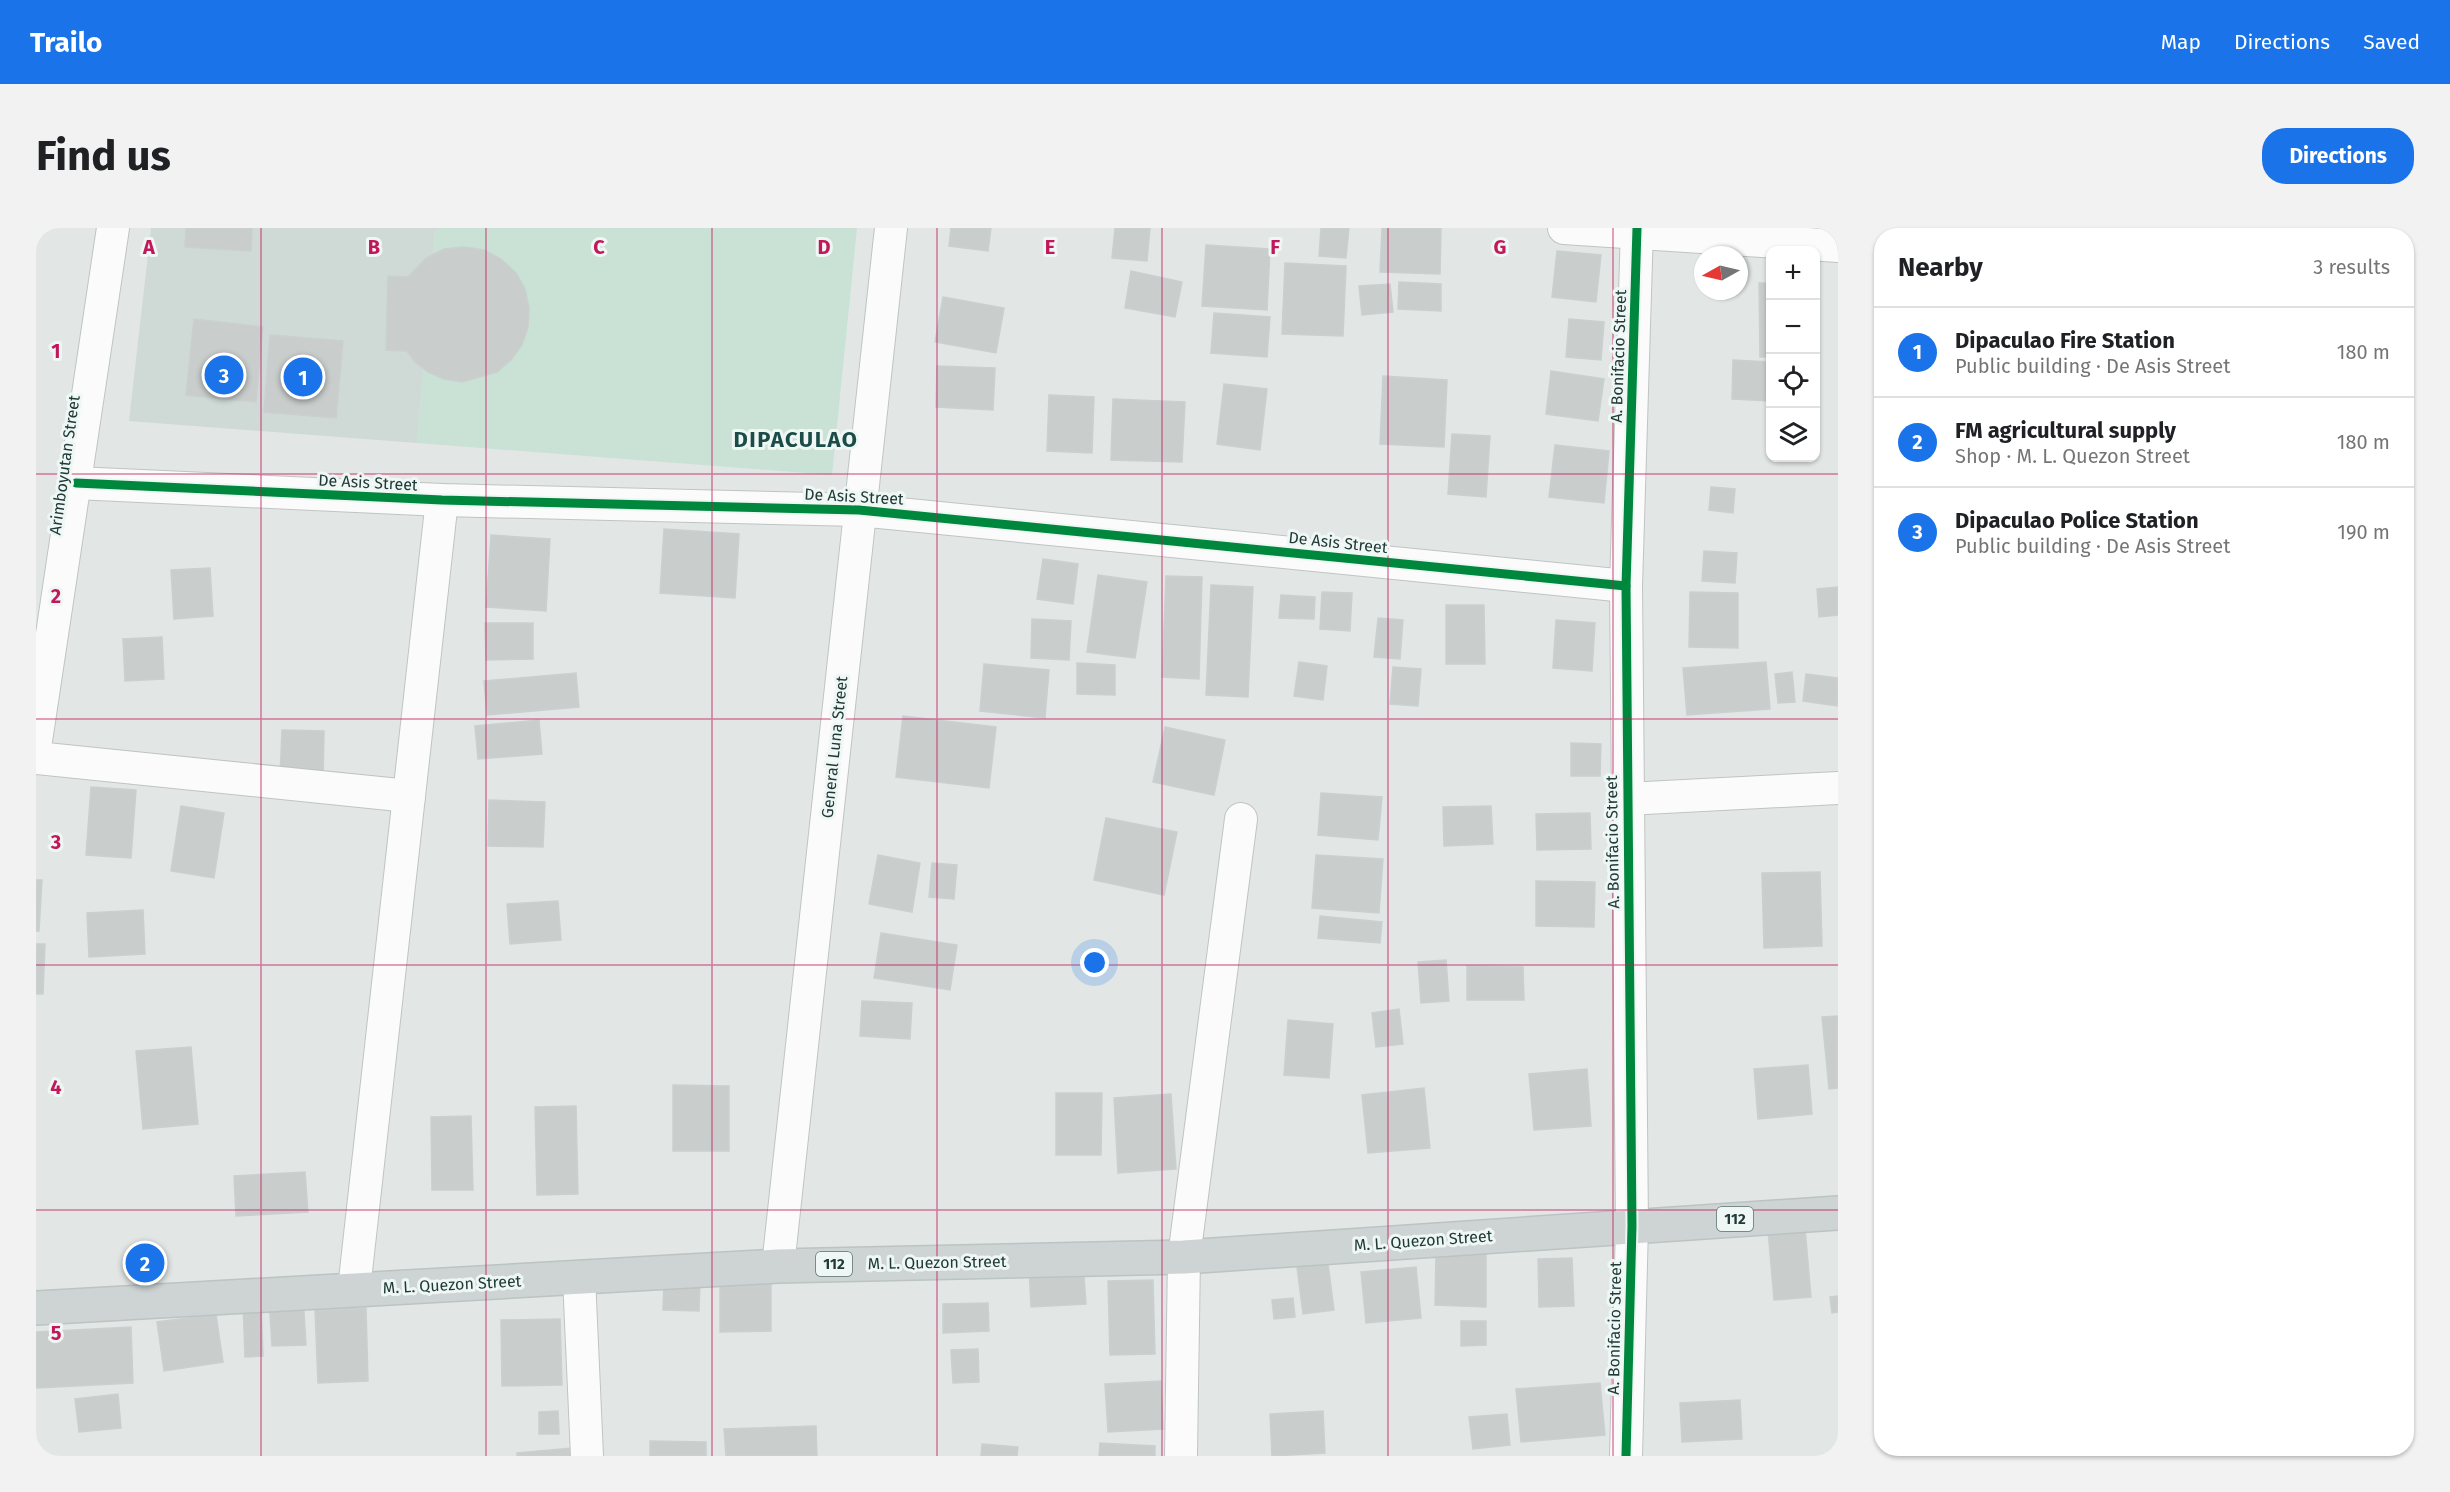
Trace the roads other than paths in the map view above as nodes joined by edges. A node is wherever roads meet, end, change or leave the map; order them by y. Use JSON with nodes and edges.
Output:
{"nodes":[{"id":1,"x":113,"y":228,"type":"edge"},
{"id":2,"x":891,"y":228,"type":"edge"},
{"id":3,"x":1564,"y":228,"type":"edge"},
{"id":4,"x":1637,"y":231,"type":"edge"},
{"id":5,"x":1838,"y":246,"type":"edge"},
{"id":6,"x":76,"y":483,"type":"junction"},
{"id":7,"x":442,"y":500,"type":"junction"},
{"id":8,"x":859,"y":510,"type":"junction"},
{"id":9,"x":1626,"y":586,"type":"junction"},
{"id":10,"x":36,"y":741,"type":"edge"},
{"id":11,"x":36,"y":758,"type":"edge"},
{"id":12,"x":1838,"y":788,"type":"edge"},
{"id":13,"x":409,"y":796,"type":"junction"},
{"id":14,"x":1626,"y":799,"type":"junction"},
{"id":15,"x":1241,"y":819,"type":"dead end"},
{"id":16,"x":1838,"y":1213,"type":"edge"},
{"id":17,"x":1632,"y":1226,"type":"junction"},
{"id":18,"x":1184,"y":1257,"type":"junction"},
{"id":19,"x":778,"y":1266,"type":"junction"},
{"id":20,"x":579,"y":1277,"type":"junction"},
{"id":21,"x":354,"y":1289,"type":"junction"},
{"id":22,"x":36,"y":1308,"type":"edge"},
{"id":23,"x":587,"y":1456,"type":"edge"},
{"id":24,"x":1181,"y":1456,"type":"edge"},
{"id":25,"x":1626,"y":1456,"type":"edge"}],
"edges":[{"from":1,"to":6,"type":"street","name":"Arimboyutan Street"},
{"from":2,"to":8,"type":"street","name":"General Luna Street"},
{"from":3,"to":4,"type":"street"},
{"from":4,"to":5,"type":"street"},
{"from":4,"to":9,"type":"street","name":"A. Bonifacio Street"},
{"from":6,"to":7,"type":"street","name":"De Asis Street"},
{"from":6,"to":10,"type":"street","name":"Arimboyutan Street"},
{"from":7,"to":8,"type":"street","name":"De Asis Street"},
{"from":7,"to":13,"type":"street"},
{"from":8,"to":9,"type":"street","name":"De Asis Street"},
{"from":8,"to":19,"type":"street","name":"General Luna Street"},
{"from":9,"to":14,"type":"street","name":"A. Bonifacio Street"},
{"from":11,"to":13,"type":"street"},
{"from":12,"to":14,"type":"street"},
{"from":13,"to":21,"type":"street"},
{"from":14,"to":17,"type":"street","name":"A. Bonifacio Street"},
{"from":15,"to":18,"type":"street"},
{"from":16,"to":17,"type":"main road","name":"M. L. Quezon Street","number":"112"},
{"from":17,"to":18,"type":"main road","name":"M. L. Quezon Street","number":"112"},
{"from":17,"to":25,"type":"street","name":"A. Bonifacio Street"},
{"from":18,"to":19,"type":"main road","name":"M. L. Quezon Street","number":"112"},
{"from":18,"to":24,"type":"street"},
{"from":19,"to":20,"type":"main road","name":"M. L. Quezon Street","number":"112"},
{"from":20,"to":21,"type":"main road","name":"M. L. Quezon Street","number":"112"},
{"from":20,"to":23,"type":"street"},
{"from":21,"to":22,"type":"main road","name":"M. L. Quezon Street","number":"112"}]}
